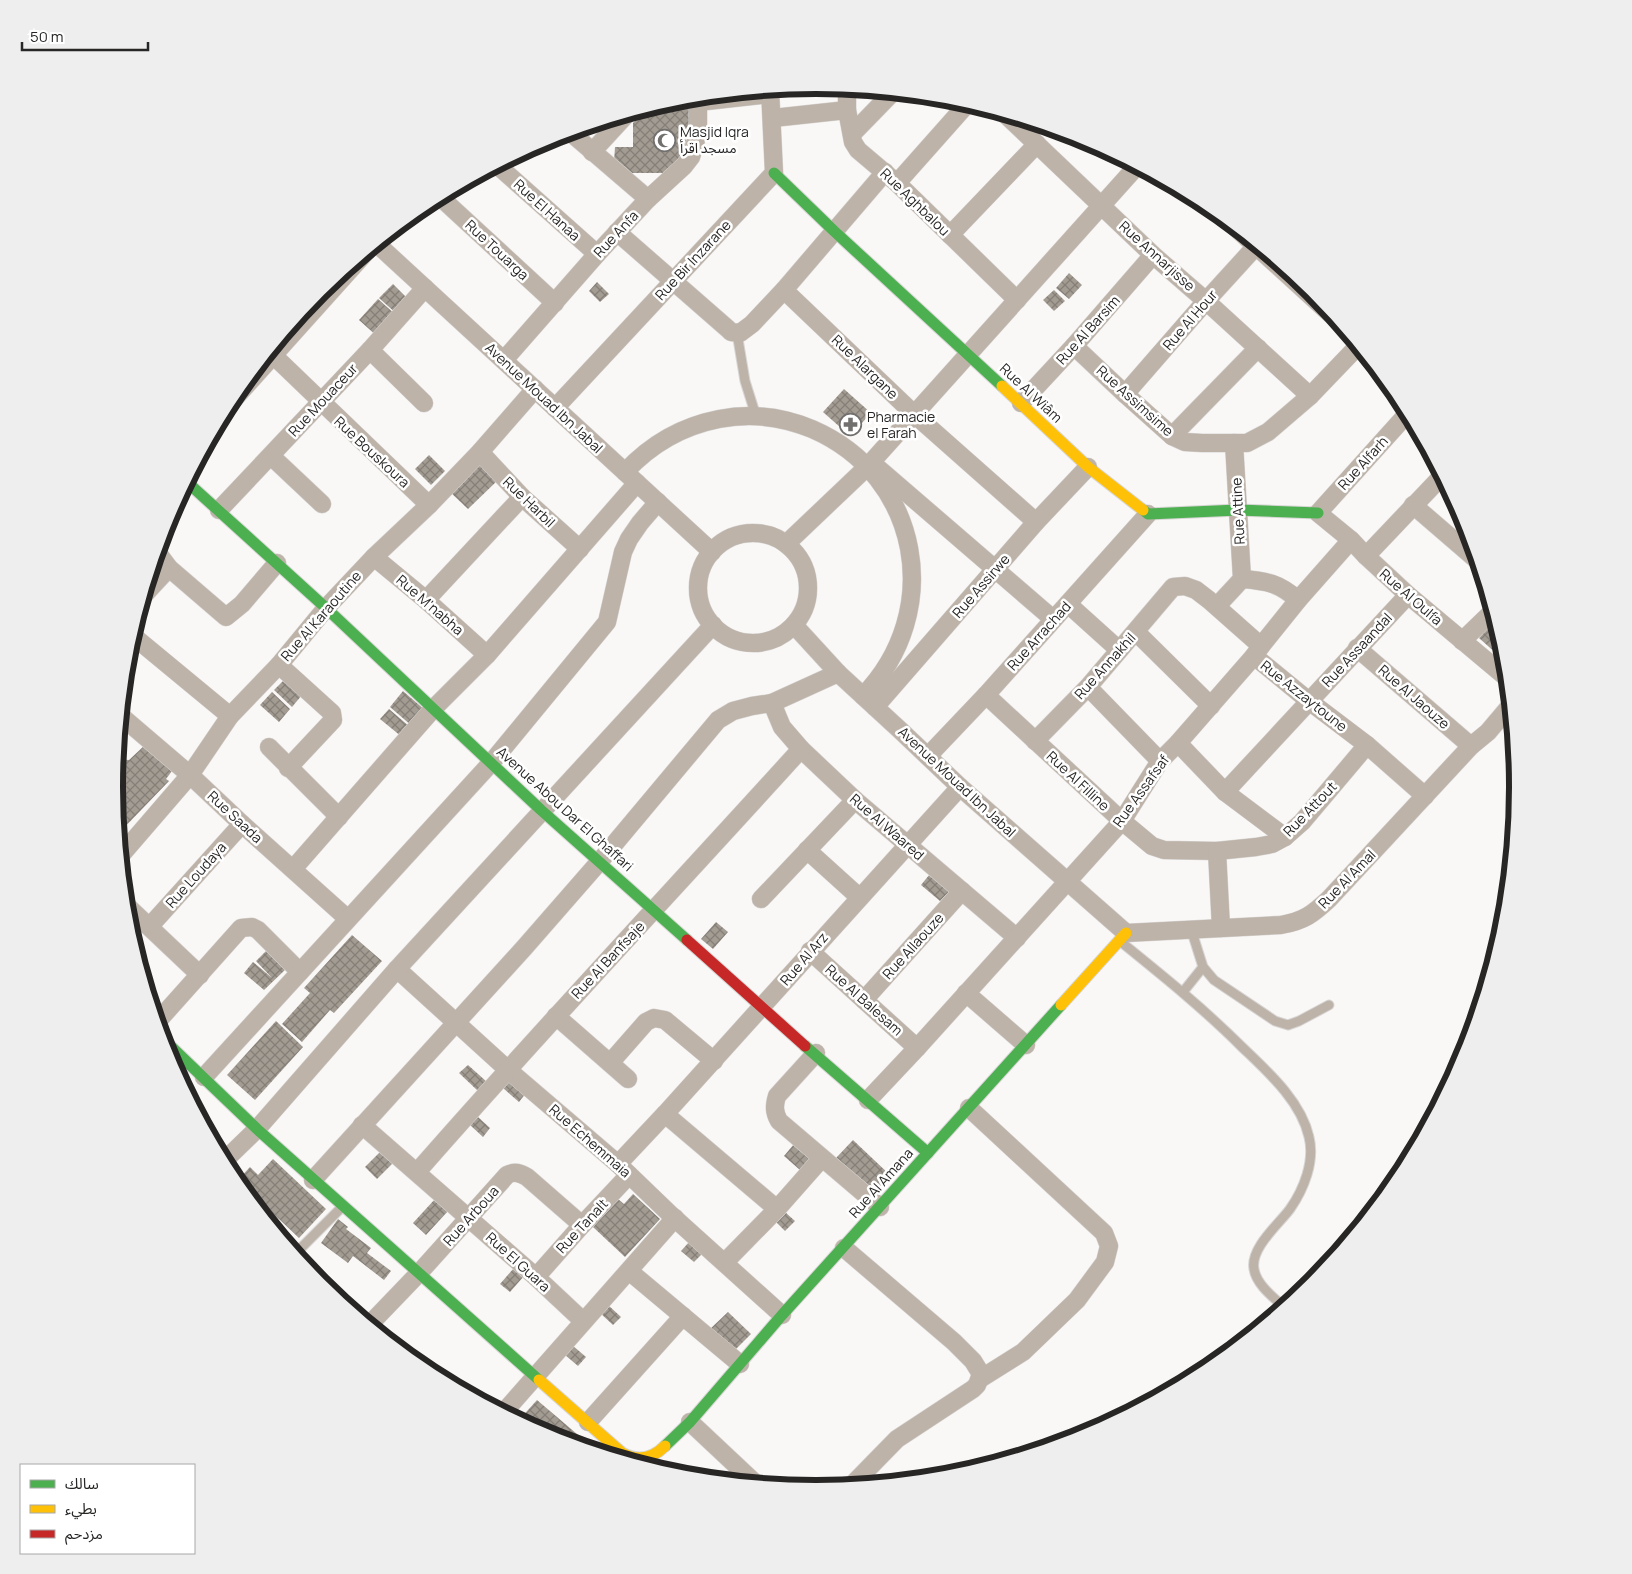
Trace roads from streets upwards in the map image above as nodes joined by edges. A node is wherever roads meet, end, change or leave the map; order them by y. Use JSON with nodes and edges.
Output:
{"nodes":[{"id":1,"x":770,"y":95,"type":"edge"},
{"id":2,"x":847,"y":95,"type":"edge"},
{"id":3,"x":886,"y":98,"type":"edge"},
{"id":4,"x":698,"y":104,"type":"edge"},
{"id":5,"x":961,"y":109,"type":"edge"},
{"id":6,"x":847,"y":110,"type":"junction"},
{"id":7,"x":773,"y":118,"type":"junction"},
{"id":8,"x":619,"y":123,"type":"edge"},
{"id":9,"x":1015,"y":123,"type":"edge"},
{"id":10,"x":852,"y":134,"type":"junction"},
{"id":11,"x":576,"y":137,"type":"edge"},
{"id":12,"x":1037,"y":144,"type":"junction"},
{"id":13,"x":592,"y":152,"type":"junction"},
{"id":14,"x":502,"y":169,"type":"edge"},
{"id":15,"x":1133,"y":170,"type":"edge"},
{"id":16,"x":774,"y":173,"type":"junction"},
{"id":17,"x":891,"y":178,"type":"junction"},
{"id":18,"x":648,"y":200,"type":"junction"},
{"id":19,"x":445,"y":202,"type":"edge"},
{"id":20,"x":1102,"y":205,"type":"junction"},
{"id":21,"x":834,"y":231,"type":"junction"},
{"id":22,"x":617,"y":232,"type":"junction"},
{"id":23,"x":950,"y":235,"type":"junction"},
{"id":24,"x":381,"y":248,"type":"edge"},
{"id":25,"x":1253,"y":249,"type":"edge"},
{"id":26,"x":597,"y":254,"type":"junction"},
{"id":27,"x":1153,"y":255,"type":"junction"},
{"id":28,"x":672,"y":281,"type":"junction"},
{"id":29,"x":426,"y":288,"type":"junction"},
{"id":30,"x":784,"y":290,"type":"junction"},
{"id":31,"x":328,"y":296,"type":"edge"},
{"id":32,"x":1017,"y":300,"type":"junction"},
{"id":33,"x":1206,"y":300,"type":"junction"},
{"id":34,"x":554,"y":303,"type":"junction"},
{"id":35,"x":1074,"y":346,"type":"junction"},
{"id":36,"x":1258,"y":348,"type":"junction"},
{"id":37,"x":370,"y":350,"type":"junction"},
{"id":38,"x":1354,"y":350,"type":"edge"},
{"id":39,"x":968,"y":354,"type":"junction"},
{"id":40,"x":274,"y":356,"type":"junction"},
{"id":41,"x":504,"y":360,"type":"junction"},
{"id":42,"x":269,"y":362,"type":"edge"},
{"id":43,"x":535,"y":389,"type":"junction"},
{"id":44,"x":1124,"y":394,"type":"junction"},
{"id":45,"x":1310,"y":396,"type":"junction"},
{"id":46,"x":320,"y":402,"type":"junction"},
{"id":47,"x":424,"y":403,"type":"dead end"},
{"id":48,"x":1020,"y":403,"type":"junction"},
{"id":49,"x":556,"y":408,"type":"junction"},
{"id":50,"x":914,"y":414,"type":"junction"},
{"id":51,"x":1403,"y":419,"type":"edge"},
{"id":52,"x":1172,"y":436,"type":"junction"},
{"id":53,"x":1234,"y":443,"type":"junction"},
{"id":54,"x":480,"y":452,"type":"junction"},
{"id":55,"x":271,"y":456,"type":"junction"},
{"id":56,"x":869,"y":465,"type":"junction"},
{"id":57,"x":1088,"y":467,"type":"junction"},
{"id":58,"x":631,"y":477,"type":"junction"},
{"id":59,"x":1438,"y":480,"type":"edge"},
{"id":60,"x":191,"y":486,"type":"edge"},
{"id":61,"x":522,"y":497,"type":"junction"},
{"id":62,"x":658,"y":502,"type":"junction"},
{"id":63,"x":322,"y":504,"type":"dead end"},
{"id":64,"x":428,"y":505,"type":"junction"},
{"id":65,"x":1413,"y":505,"type":"junction"},
{"id":66,"x":219,"y":510,"type":"junction"},
{"id":67,"x":1238,"y":510,"type":"junction"},
{"id":68,"x":1318,"y":513,"type":"junction"},
{"id":69,"x":1148,"y":514,"type":"junction"},
{"id":70,"x":1036,"y":522,"type":"junction"},
{"id":71,"x":1352,"y":540,"type":"junction"},
{"id":72,"x":786,"y":544,"type":"junction"},
{"id":73,"x":580,"y":549,"type":"junction"},
{"id":74,"x":712,"y":552,"type":"junction"},
{"id":75,"x":1467,"y":552,"type":"edge"},
{"id":76,"x":1366,"y":556,"type":"junction"},
{"id":77,"x":374,"y":557,"type":"junction"},
{"id":78,"x":162,"y":559,"type":"edge"},
{"id":79,"x":278,"y":563,"type":"junction"},
{"id":80,"x":169,"y":568,"type":"junction"},
{"id":81,"x":996,"y":569,"type":"junction"},
{"id":82,"x":1242,"y":579,"type":"junction"},
{"id":83,"x":153,"y":586,"type":"edge"},
{"id":84,"x":1172,"y":587,"type":"joint"},
{"id":85,"x":1408,"y":595,"type":"junction"},
{"id":86,"x":426,"y":600,"type":"junction"},
{"id":87,"x":1298,"y":600,"type":"junction"},
{"id":88,"x":1068,"y":604,"type":"junction"},
{"id":89,"x":1217,"y":606,"type":"junction"},
{"id":90,"x":326,"y":608,"type":"junction"},
{"id":91,"x":1488,"y":616,"type":"edge"},
{"id":92,"x":1053,"y":619,"type":"junction"},
{"id":93,"x":713,"y":625,"type":"junction"},
{"id":94,"x":794,"y":625,"type":"junction"},
{"id":95,"x":1136,"y":632,"type":"junction"},
{"id":96,"x":139,"y":640,"type":"edge"},
{"id":97,"x":1462,"y":641,"type":"junction"},
{"id":98,"x":1357,"y":648,"type":"junction"},
{"id":99,"x":1119,"y":650,"type":"junction"},
{"id":100,"x":1258,"y":651,"type":"junction"},
{"id":101,"x":487,"y":654,"type":"junction"},
{"id":102,"x":279,"y":665,"type":"junction"},
{"id":103,"x":1499,"y":671,"type":"edge"},
{"id":104,"x":838,"y":673,"type":"junction"},
{"id":105,"x":1088,"y":687,"type":"junction"},
{"id":106,"x":986,"y":695,"type":"junction"},
{"id":107,"x":1309,"y":701,"type":"junction"},
{"id":108,"x":869,"y":702,"type":"junction"},
{"id":109,"x":772,"y":704,"type":"junction"},
{"id":110,"x":1211,"y":706,"type":"junction"},
{"id":111,"x":433,"y":709,"type":"junction"},
{"id":112,"x":1505,"y":712,"type":"edge"},
{"id":113,"x":230,"y":716,"type":"junction"},
{"id":114,"x":126,"y":725,"type":"edge"},
{"id":115,"x":1035,"y":741,"type":"junction"},
{"id":116,"x":1178,"y":744,"type":"junction"},
{"id":117,"x":1367,"y":745,"type":"junction"},
{"id":118,"x":1471,"y":746,"type":"junction"},
{"id":119,"x":269,"y":747,"type":"dead end"},
{"id":120,"x":801,"y":749,"type":"junction"},
{"id":121,"x":928,"y":756,"type":"junction"},
{"id":122,"x":1160,"y":761,"type":"junction"},
{"id":123,"x":491,"y":764,"type":"junction"},
{"id":124,"x":288,"y":768,"type":"junction"},
{"id":125,"x":190,"y":775,"type":"junction"},
{"id":126,"x":960,"y":787,"type":"junction"},
{"id":127,"x":1225,"y":792,"type":"junction"},
{"id":128,"x":1425,"y":796,"type":"junction"},
{"id":129,"x":855,"y":800,"type":"junction"},
{"id":130,"x":541,"y":810,"type":"junction"},
{"id":131,"x":339,"y":818,"type":"junction"},
{"id":132,"x":1122,"y":821,"type":"junction"},
{"id":133,"x":242,"y":824,"type":"junction"},
{"id":134,"x":1285,"y":838,"type":"junction"},
{"id":135,"x":907,"y":844,"type":"junction"},
{"id":136,"x":126,"y":849,"type":"edge"},
{"id":137,"x":807,"y":850,"type":"junction"},
{"id":138,"x":1178,"y":851,"type":"joint"},
{"id":139,"x":1217,"y":851,"type":"junction"},
{"id":140,"x":600,"y":861,"type":"junction"},
{"id":141,"x":293,"y":869,"type":"junction"},
{"id":142,"x":1067,"y":881,"type":"junction"},
{"id":143,"x":962,"y":891,"type":"junction"},
{"id":144,"x":859,"y":897,"type":"junction"},
{"id":145,"x":761,"y":899,"type":"dead end"},
{"id":146,"x":654,"y":911,"type":"junction"},
{"id":147,"x":135,"y":912,"type":"edge"},
{"id":148,"x":348,"y":919,"type":"junction"},
{"id":149,"x":150,"y":926,"type":"junction"},
{"id":150,"x":1220,"y":928,"type":"junction"},
{"id":151,"x":1123,"y":937,"type":"junction"},
{"id":152,"x":1017,"y":938,"type":"junction"},
{"id":153,"x":810,"y":951,"type":"junction"},
{"id":154,"x":397,"y":969,"type":"junction"},
{"id":155,"x":300,"y":972,"type":"junction"},
{"id":156,"x":200,"y":974,"type":"junction"},
{"id":157,"x":966,"y":993,"type":"junction"},
{"id":158,"x":864,"y":1000,"type":"junction"},
{"id":159,"x":761,"y":1007,"type":"junction"},
{"id":160,"x":162,"y":1016,"type":"edge"},
{"id":161,"x":556,"y":1016,"type":"junction"},
{"id":162,"x":455,"y":1023,"type":"junction"},
{"id":163,"x":1026,"y":1045,"type":"junction"},
{"id":164,"x":917,"y":1048,"type":"junction"},
{"id":165,"x":175,"y":1050,"type":"edge"},
{"id":166,"x":816,"y":1053,"type":"junction"},
{"id":167,"x":714,"y":1062,"type":"junction"},
{"id":168,"x":610,"y":1063,"type":"junction"},
{"id":169,"x":507,"y":1069,"type":"junction"},
{"id":170,"x":204,"y":1077,"type":"junction"},
{"id":171,"x":628,"y":1079,"type":"dead end"},
{"id":172,"x":868,"y":1100,"type":"junction"},
{"id":173,"x":969,"y":1108,"type":"junction"},
{"id":174,"x":665,"y":1114,"type":"junction"},
{"id":175,"x":362,"y":1125,"type":"junction"},
{"id":176,"x":257,"y":1129,"type":"junction"},
{"id":177,"x":928,"y":1153,"type":"junction"},
{"id":178,"x":230,"y":1156,"type":"edge"},
{"id":179,"x":822,"y":1158,"type":"junction"},
{"id":180,"x":624,"y":1170,"type":"junction"},
{"id":181,"x":417,"y":1172,"type":"junction"},
{"id":182,"x":313,"y":1180,"type":"junction"},
{"id":183,"x":880,"y":1207,"type":"junction"},
{"id":184,"x":777,"y":1209,"type":"junction"},
{"id":185,"x":468,"y":1218,"type":"junction"},
{"id":186,"x":675,"y":1218,"type":"junction"},
{"id":187,"x":582,"y":1225,"type":"junction"},
{"id":188,"x":844,"y":1248,"type":"junction"},
{"id":189,"x":726,"y":1262,"type":"junction"},
{"id":190,"x":629,"y":1270,"type":"junction"},
{"id":191,"x":419,"y":1273,"type":"junction"},
{"id":192,"x":536,"y":1277,"type":"junction"},
{"id":193,"x":782,"y":1315,"type":"junction"},
{"id":194,"x":683,"y":1316,"type":"junction"},
{"id":195,"x":374,"y":1320,"type":"edge"},
{"id":196,"x":583,"y":1321,"type":"junction"},
{"id":197,"x":740,"y":1364,"type":"junction"},
{"id":198,"x":535,"y":1376,"type":"junction"},
{"id":199,"x":980,"y":1379,"type":"junction"},
{"id":200,"x":507,"y":1408,"type":"edge"},
{"id":201,"x":588,"y":1422,"type":"junction"},
{"id":202,"x":690,"y":1422,"type":"junction"},
{"id":203,"x":619,"y":1451,"type":"edge"},
{"id":204,"x":643,"y":1458,"type":"edge"},
{"id":205,"x":748,"y":1476,"type":"edge"},
{"id":206,"x":858,"y":1479,"type":"edge"}],
"edges":[{"from":1,"to":7,"type":"street"},
{"from":2,"to":6,"type":"street","name":"Rue Aghbalou"},
{"from":3,"to":10,"type":"street"},
{"from":4,"to":18,"type":"street","name":"Rue Anfa"},
{"from":5,"to":17,"type":"street"},
{"from":6,"to":7,"type":"street"},
{"from":6,"to":10,"type":"street","name":"Rue Aghbalou"},
{"from":7,"to":16,"type":"street"},
{"from":8,"to":13,"type":"street"},
{"from":9,"to":12,"type":"street","name":"Rue Annarjisse"},
{"from":10,"to":17,"type":"street","name":"Rue Aghbalou"},
{"from":11,"to":13,"type":"street"},
{"from":12,"to":20,"type":"street","name":"Rue Annarjisse"},
{"from":12,"to":23,"type":"street"},
{"from":13,"to":18,"type":"street"},
{"from":14,"to":26,"type":"street","name":"Rue El Hanaa"},
{"from":15,"to":20,"type":"street"},
{"from":16,"to":21,"type":"street","name":"Rue Al Wiâm"},
{"from":16,"to":28,"type":"street","name":"Rue Bir Inzarane"},
{"from":17,"to":21,"type":"street"},
{"from":17,"to":23,"type":"street","name":"Rue Aghbalou"},
{"from":18,"to":22,"type":"street","name":"Rue Anfa"},
{"from":19,"to":34,"type":"street","name":"Rue Touarga"},
{"from":20,"to":27,"type":"street","name":"Rue Annarjisse"},
{"from":20,"to":32,"type":"street"},
{"from":21,"to":30,"type":"street"},
{"from":21,"to":39,"type":"street","name":"Rue Al Wiâm"},
{"from":22,"to":26,"type":"street","name":"Rue Anfa"},
{"from":22,"to":28,"type":"street"},
{"from":23,"to":32,"type":"street","name":"Rue Aghbalou"},
{"from":24,"to":29,"type":"street","name":"Avenue Mouad Ibn Jabal"},
{"from":25,"to":33,"type":"street","name":"Rue Al Hour"},
{"from":26,"to":34,"type":"street","name":"Rue Anfa"},
{"from":27,"to":33,"type":"street","name":"Rue Annarjisse"},
{"from":27,"to":35,"type":"street","name":"Rue Al Barsim"},
{"from":28,"to":30,"type":"street"},
{"from":28,"to":49,"type":"street","name":"Rue Bir Inzarane"},
{"from":29,"to":37,"type":"street","name":"Rue Mouaceur"},
{"from":29,"to":41,"type":"street","name":"Avenue Mouad Ibn Jabal"},
{"from":30,"to":50,"type":"street","name":"Rue Alargane"},
{"from":31,"to":40,"type":"street"},
{"from":32,"to":39,"type":"street"},
{"from":33,"to":36,"type":"street","name":"Rue Annarjisse"},
{"from":33,"to":44,"type":"street","name":"Rue Al Hour"},
{"from":34,"to":41,"type":"street","name":"Rue Anfa"},
{"from":35,"to":44,"type":"street","name":"Rue Assimsime"},
{"from":35,"to":48,"type":"street","name":"Rue Al Barsim"},
{"from":36,"to":45,"type":"street","name":"Rue Annarjisse"},
{"from":36,"to":52,"type":"street"},
{"from":37,"to":46,"type":"street","name":"Rue Mouaceur"},
{"from":37,"to":47,"type":"street"},
{"from":38,"to":45,"type":"street","name":"Rue Assimsime"},
{"from":39,"to":48,"type":"street","name":"Rue Al Wiâm"},
{"from":39,"to":50,"type":"street"},
{"from":40,"to":42,"type":"street"},
{"from":40,"to":46,"type":"street","name":"Rue Bouskoura"},
{"from":41,"to":43,"type":"street","name":"Avenue Mouad Ibn Jabal"},
{"from":43,"to":49,"type":"street","name":"Avenue Mouad Ibn Jabal"},
{"from":43,"to":54,"type":"street","name":"Rue Al Karaoutine"},
{"from":44,"to":52,"type":"street","name":"Rue Assimsime"},
{"from":45,"to":53,"type":"street","name":"Rue Assimsime"},
{"from":46,"to":55,"type":"street","name":"Rue Mouaceur"},
{"from":46,"to":64,"type":"street","name":"Rue Bouskoura"},
{"from":48,"to":57,"type":"street","name":"Rue Al Wiâm"},
{"from":49,"to":58,"type":"street","name":"Avenue Mouad Ibn Jabal"},
{"from":50,"to":56,"type":"street"},
{"from":50,"to":70,"type":"street","name":"Rue Alargane"},
{"from":51,"to":68,"type":"street","name":"Rue Alfarh"},
{"from":52,"to":53,"type":"street","name":"Rue Assimsime"},
{"from":53,"to":67,"type":"street","name":"Rue Attine"},
{"from":54,"to":61,"type":"street","name":"Rue Harbil"},
{"from":54,"to":64,"type":"street","name":"Rue Al Karaoutine"},
{"from":55,"to":63,"type":"street"},
{"from":55,"to":66,"type":"street","name":"Rue Mouaceur"},
{"from":56,"to":58,"type":"street"},
{"from":56,"to":72,"type":"street"},
{"from":56,"to":81,"type":"street"},
{"from":56,"to":108,"type":"street"},
{"from":57,"to":69,"type":"street","name":"Rue Al Wiâm"},
{"from":57,"to":70,"type":"street","name":"Rue Assirwe"},
{"from":58,"to":62,"type":"street","name":"Avenue Mouad Ibn Jabal"},
{"from":58,"to":73,"type":"street"},
{"from":59,"to":65,"type":"street"},
{"from":60,"to":66,"type":"street","name":"Avenue Abou Dar El Ghaffari"},
{"from":61,"to":73,"type":"street","name":"Rue Harbil"},
{"from":61,"to":86,"type":"street"},
{"from":62,"to":74,"type":"street","name":"Avenue Mouad Ibn Jabal"},
{"from":62,"to":123,"type":"street"},
{"from":64,"to":77,"type":"street","name":"Rue Al Karaoutine"},
{"from":65,"to":75,"type":"street"},
{"from":65,"to":76,"type":"street"},
{"from":66,"to":79,"type":"street","name":"Avenue Abou Dar El Ghaffari"},
{"from":67,"to":68,"type":"street"},
{"from":67,"to":69,"type":"street"},
{"from":67,"to":82,"type":"street","name":"Rue Attine"},
{"from":68,"to":71,"type":"street","name":"Rue Al Oulfa"},
{"from":69,"to":88,"type":"street","name":"Rue Arrachad"},
{"from":70,"to":81,"type":"street","name":"Rue Assirwe"},
{"from":71,"to":76,"type":"street","name":"Rue Al Oulfa"},
{"from":71,"to":87,"type":"street","name":"Rue Assafsaf"},
{"from":72,"to":74,"type":"street"},
{"from":72,"to":94,"type":"street"},
{"from":73,"to":101,"type":"street"},
{"from":74,"to":93,"type":"street"},
{"from":76,"to":85,"type":"street","name":"Rue Al Oulfa"},
{"from":77,"to":86,"type":"street","name":"Rue M'nabha"},
{"from":77,"to":90,"type":"street","name":"Rue Al Karaoutine"},
{"from":78,"to":80,"type":"street"},
{"from":79,"to":80,"type":"street"},
{"from":79,"to":90,"type":"street","name":"Avenue Abou Dar El Ghaffari"},
{"from":80,"to":83,"type":"street"},
{"from":81,"to":92,"type":"street"},
{"from":81,"to":108,"type":"street","name":"Rue Assirwe"},
{"from":82,"to":87,"type":"street"},
{"from":82,"to":89,"type":"street"},
{"from":84,"to":89,"type":"street","name":"Rue Azzaytoune"},
{"from":84,"to":95,"type":"street","name":"Rue Annakhil"},
{"from":85,"to":97,"type":"street","name":"Rue Al Oulfa"},
{"from":85,"to":98,"type":"street","name":"Rue Assaandal"},
{"from":86,"to":101,"type":"street","name":"Rue M'nabha"},
{"from":87,"to":100,"type":"street","name":"Rue Assafsaf"},
{"from":88,"to":92,"type":"street","name":"Rue Arrachad"},
{"from":88,"to":99,"type":"street"},
{"from":89,"to":100,"type":"street","name":"Rue Azzaytoune"},
{"from":90,"to":102,"type":"street","name":"Rue Al Karaoutine"},
{"from":90,"to":111,"type":"street","name":"Avenue Abou Dar El Ghaffari"},
{"from":91,"to":97,"type":"street"},
{"from":92,"to":106,"type":"street","name":"Rue Arrachad"},
{"from":93,"to":94,"type":"street"},
{"from":93,"to":130,"type":"street"},
{"from":94,"to":104,"type":"street","name":"Avenue Mouad Ibn Jabal"},
{"from":95,"to":99,"type":"street","name":"Rue Annakhil"},
{"from":95,"to":110,"type":"street"},
{"from":96,"to":113,"type":"street"},
{"from":97,"to":103,"type":"street","name":"Rue Al Oulfa"},
{"from":98,"to":107,"type":"street","name":"Rue Assaandal"},
{"from":98,"to":118,"type":"street","name":"Rue Al Jaouze"},
{"from":99,"to":105,"type":"street","name":"Rue Annakhil"},
{"from":100,"to":107,"type":"street","name":"Rue Azzaytoune"},
{"from":100,"to":110,"type":"street","name":"Rue Assafsaf"},
{"from":101,"to":111,"type":"street"},
{"from":102,"to":113,"type":"street","name":"Rue Al Karaoutine"},
{"from":102,"to":124,"type":"street"},
{"from":104,"to":108,"type":"street","name":"Avenue Mouad Ibn Jabal"},
{"from":104,"to":109,"type":"street"},
{"from":105,"to":115,"type":"street","name":"Rue Annakhil"},
{"from":105,"to":122,"type":"street"},
{"from":106,"to":115,"type":"street","name":"Rue Al Filline"},
{"from":106,"to":121,"type":"street","name":"Rue Arrachad"},
{"from":107,"to":117,"type":"street","name":"Rue Azzaytoune"},
{"from":107,"to":127,"type":"street","name":"Rue Assaandal"},
{"from":108,"to":121,"type":"street","name":"Avenue Mouad Ibn Jabal"},
{"from":109,"to":120,"type":"street","name":"Rue Al Waared"},
{"from":109,"to":140,"type":"street"},
{"from":110,"to":116,"type":"street","name":"Rue Assafsaf"},
{"from":111,"to":123,"type":"street","name":"Avenue Abou Dar El Ghaffari"},
{"from":111,"to":131,"type":"street"},
{"from":112,"to":118,"type":"street","name":"Rue Al Amal"},
{"from":113,"to":125,"type":"street","name":"Rue Al Karaoutine"},
{"from":114,"to":125,"type":"street","name":"Rue Saada"},
{"from":115,"to":132,"type":"street","name":"Rue Al Filline"},
{"from":116,"to":122,"type":"street","name":"Rue Assafsaf"},
{"from":116,"to":127,"type":"street"},
{"from":117,"to":128,"type":"street","name":"Rue Azzaytoune"},
{"from":117,"to":134,"type":"street","name":"Rue Attout"},
{"from":118,"to":128,"type":"street","name":"Rue Al Amal"},
{"from":119,"to":124,"type":"street"},
{"from":120,"to":129,"type":"street","name":"Rue Al Waared"},
{"from":120,"to":146,"type":"street","name":"Rue Al Banfsaje"},
{"from":121,"to":126,"type":"street","name":"Avenue Mouad Ibn Jabal"},
{"from":122,"to":132,"type":"street","name":"Rue Assafsaf"},
{"from":123,"to":130,"type":"street","name":"Avenue Abou Dar El Ghaffari"},
{"from":123,"to":148,"type":"street"},
{"from":124,"to":131,"type":"street"},
{"from":125,"to":133,"type":"street","name":"Rue Saada"},
{"from":125,"to":136,"type":"street","name":"Rue Al Karaoutine"},
{"from":126,"to":135,"type":"street","name":"Rue Al Arz"},
{"from":126,"to":142,"type":"street","name":"Avenue Mouad Ibn Jabal"},
{"from":127,"to":134,"type":"street"},
{"from":128,"to":150,"type":"street","name":"Rue Al Amal"},
{"from":129,"to":135,"type":"street","name":"Rue Al Waared"},
{"from":129,"to":137,"type":"street"},
{"from":130,"to":140,"type":"street","name":"Avenue Abou Dar El Ghaffari"},
{"from":130,"to":154,"type":"street"},
{"from":131,"to":141,"type":"street"},
{"from":132,"to":138,"type":"street","name":"Rue Al Filline"},
{"from":132,"to":142,"type":"street","name":"Rue Assafsaf"},
{"from":133,"to":141,"type":"street","name":"Rue Saada"},
{"from":133,"to":149,"type":"street","name":"Rue Loudaya"},
{"from":134,"to":139,"type":"street","name":"Rue Attout"},
{"from":135,"to":143,"type":"street","name":"Rue Al Waared"},
{"from":135,"to":144,"type":"street","name":"Rue Al Arz"},
{"from":137,"to":144,"type":"street"},
{"from":137,"to":145,"type":"street"},
{"from":138,"to":139,"type":"street","name":"Rue Attout"},
{"from":139,"to":150,"type":"street"},
{"from":140,"to":146,"type":"street","name":"Avenue Abou Dar El Ghaffari"},
{"from":140,"to":162,"type":"street"},
{"from":141,"to":148,"type":"street","name":"Rue Saada"},
{"from":142,"to":151,"type":"street","name":"Avenue Mouad Ibn Jabal"},
{"from":142,"to":152,"type":"street"},
{"from":143,"to":152,"type":"street","name":"Rue Al Waared"},
{"from":143,"to":158,"type":"street","name":"Rue Allaouze"},
{"from":144,"to":153,"type":"street","name":"Rue Al Arz"},
{"from":146,"to":159,"type":"street","name":"Avenue Abou Dar El Ghaffari"},
{"from":146,"to":161,"type":"street","name":"Rue Al Banfsaje"},
{"from":147,"to":149,"type":"street"},
{"from":148,"to":155,"type":"street"},
{"from":149,"to":156,"type":"street"},
{"from":150,"to":151,"type":"street","name":"Rue Al Amal"},
{"from":151,"to":163,"type":"street","name":"Rue Al Amana"},
{"from":152,"to":157,"type":"street"},
{"from":153,"to":158,"type":"street","name":"Rue Al Balesam"},
{"from":153,"to":159,"type":"street","name":"Rue Al Arz"},
{"from":154,"to":162,"type":"street","name":"Rue Echemmaia"},
{"from":154,"to":176,"type":"street"},
{"from":155,"to":156,"type":"street"},
{"from":155,"to":170,"type":"street"},
{"from":156,"to":160,"type":"street"},
{"from":157,"to":163,"type":"street"},
{"from":157,"to":164,"type":"street"},
{"from":158,"to":164,"type":"street","name":"Rue Al Balesam"},
{"from":159,"to":166,"type":"street","name":"Avenue Abou Dar El Ghaffari"},
{"from":159,"to":167,"type":"street","name":"Rue Al Arz"},
{"from":161,"to":168,"type":"street"},
{"from":161,"to":169,"type":"street","name":"Rue Al Banfsaje"},
{"from":162,"to":169,"type":"street","name":"Rue Echemmaia"},
{"from":162,"to":175,"type":"street"},
{"from":163,"to":173,"type":"street","name":"Rue Al Amana"},
{"from":164,"to":172,"type":"street"},
{"from":165,"to":170,"type":"street"},
{"from":166,"to":172,"type":"street","name":"Avenue Abou Dar El Ghaffari"},
{"from":166,"to":179,"type":"street"},
{"from":167,"to":168,"type":"street"},
{"from":167,"to":174,"type":"street","name":"Rue Al Arz"},
{"from":168,"to":171,"type":"street"},
{"from":169,"to":180,"type":"street","name":"Rue Echemmaia"},
{"from":169,"to":181,"type":"street","name":"Rue Al Banfsaje"},
{"from":170,"to":176,"type":"street"},
{"from":172,"to":177,"type":"street","name":"Avenue Abou Dar El Ghaffari"},
{"from":173,"to":177,"type":"street","name":"Rue Al Amana"},
{"from":173,"to":199,"type":"street"},
{"from":174,"to":180,"type":"street","name":"Rue Tanalt"},
{"from":174,"to":184,"type":"street"},
{"from":175,"to":181,"type":"street","name":"Rue El Guara"},
{"from":175,"to":182,"type":"street"},
{"from":176,"to":178,"type":"street"},
{"from":176,"to":182,"type":"street"},
{"from":177,"to":183,"type":"street","name":"Rue Al Amana"},
{"from":179,"to":183,"type":"street"},
{"from":179,"to":184,"type":"street"},
{"from":180,"to":186,"type":"street","name":"Rue Echemmaia"},
{"from":180,"to":187,"type":"street","name":"Rue Tanalt"},
{"from":181,"to":185,"type":"street","name":"Rue El Guara"},
{"from":182,"to":191,"type":"street"},
{"from":183,"to":188,"type":"street","name":"Rue Al Amana"},
{"from":184,"to":189,"type":"street"},
{"from":185,"to":187,"type":"street","name":"Rue Arboua"},
{"from":185,"to":191,"type":"street","name":"Rue Arboua"},
{"from":185,"to":192,"type":"street","name":"Rue El Guara"},
{"from":186,"to":189,"type":"street","name":"Rue Echemmaia"},
{"from":186,"to":190,"type":"street"},
{"from":187,"to":192,"type":"street","name":"Rue Tanalt"},
{"from":188,"to":193,"type":"street","name":"Rue Al Amana"},
{"from":188,"to":199,"type":"street"},
{"from":189,"to":193,"type":"street","name":"Rue Echemmaia"},
{"from":190,"to":194,"type":"street"},
{"from":190,"to":196,"type":"street"},
{"from":191,"to":195,"type":"street","name":"Rue Arboua"},
{"from":191,"to":198,"type":"street"},
{"from":192,"to":196,"type":"street","name":"Rue El Guara"},
{"from":193,"to":197,"type":"street","name":"Rue Al Amana"},
{"from":194,"to":197,"type":"street"},
{"from":194,"to":201,"type":"street"},
{"from":196,"to":198,"type":"street"},
{"from":197,"to":202,"type":"street","name":"Rue Al Amana"},
{"from":198,"to":200,"type":"street"},
{"from":198,"to":201,"type":"street"},
{"from":199,"to":206,"type":"street"},
{"from":201,"to":203,"type":"street","name":"Rue Al Amana"},
{"from":202,"to":204,"type":"street","name":"Rue Al Amana"},
{"from":202,"to":205,"type":"street"}]}
